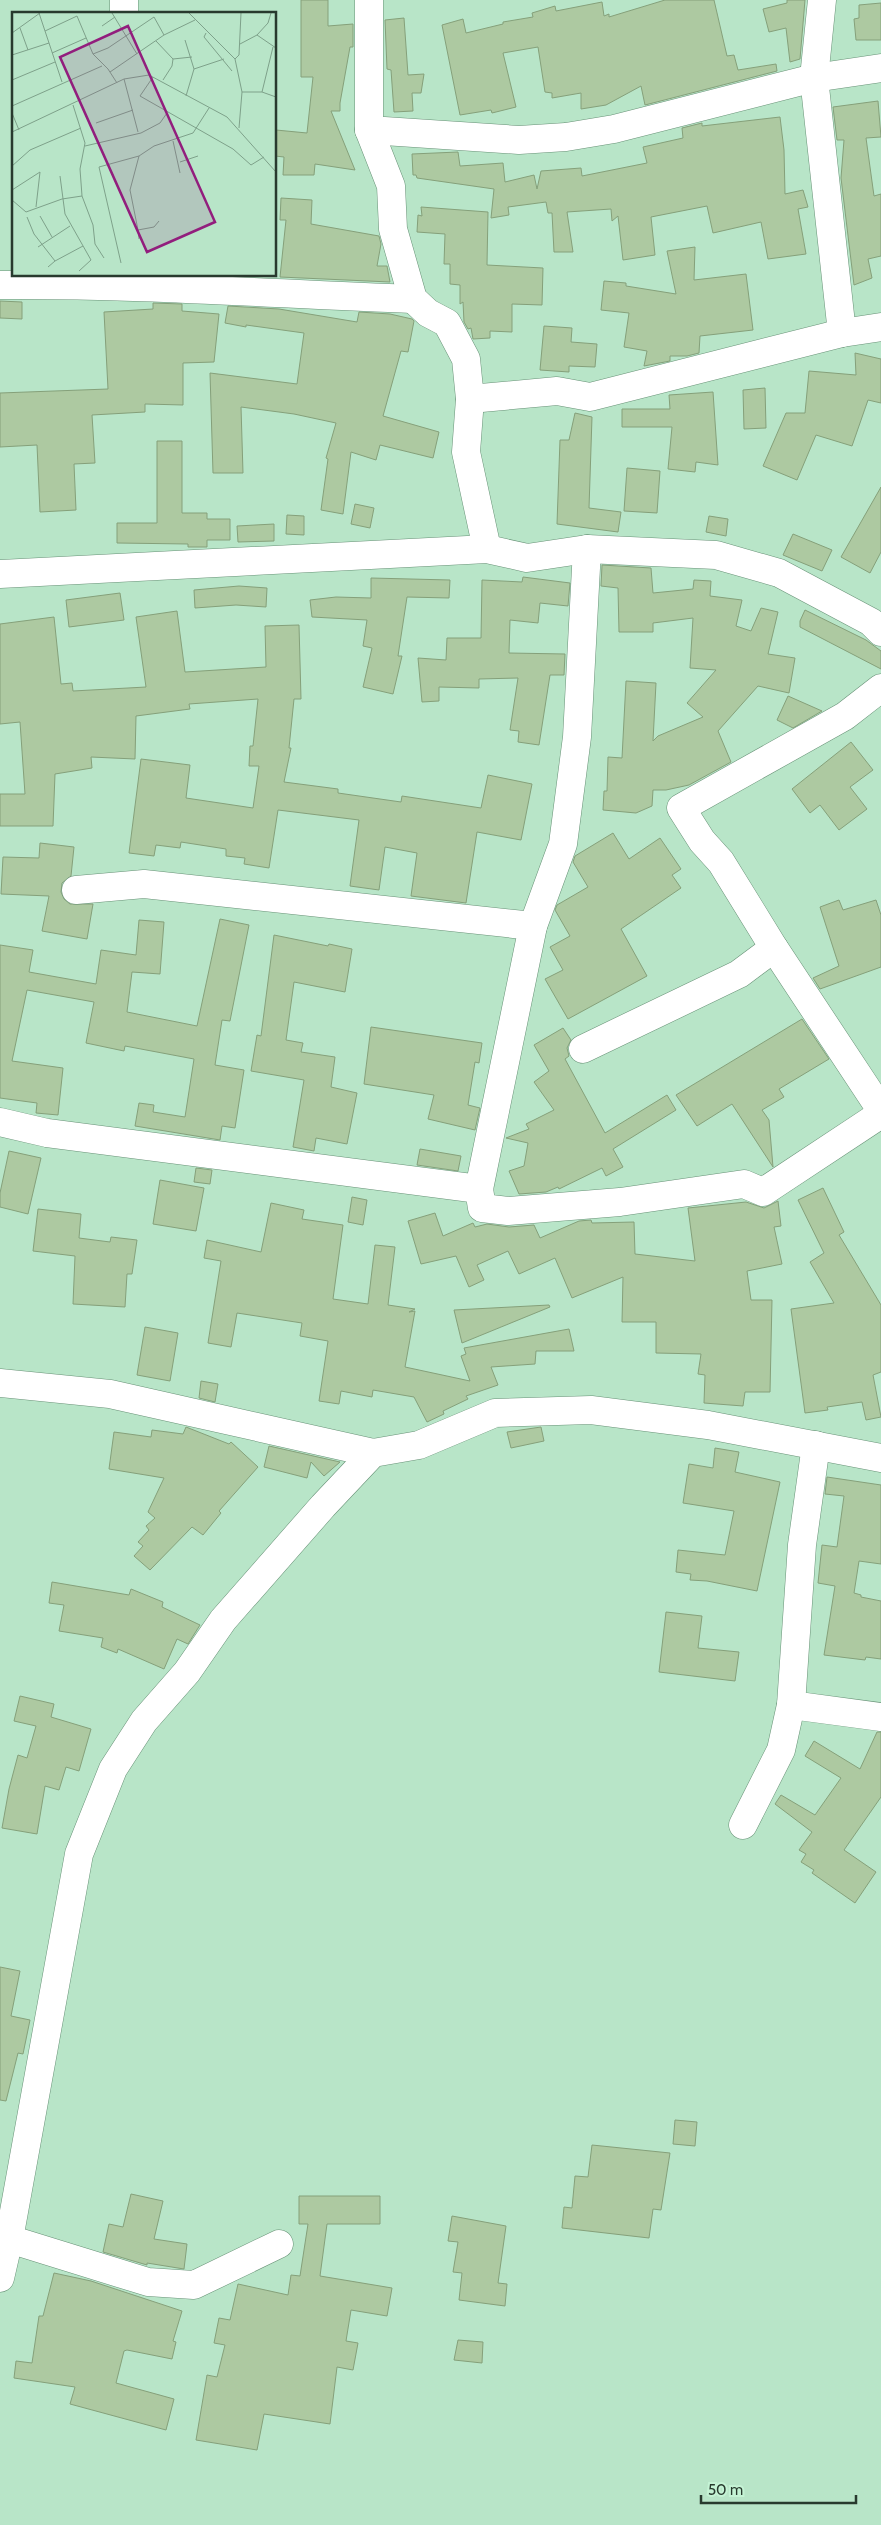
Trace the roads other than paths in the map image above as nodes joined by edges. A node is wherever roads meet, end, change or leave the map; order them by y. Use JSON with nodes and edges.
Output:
{"nodes":[{"id":1,"x":368,"y":0,"type":"edge"},
{"id":2,"x":822,"y":0,"type":"edge"},
{"id":3,"x":881,"y":68,"type":"edge"},
{"id":4,"x":814,"y":78,"type":"junction"},
{"id":5,"x":369,"y":130,"type":"junction"},
{"id":6,"x":0,"y":284,"type":"edge"},
{"id":7,"x":413,"y":299,"type":"junction"},
{"id":8,"x":881,"y":326,"type":"edge"},
{"id":9,"x":842,"y":332,"type":"junction"},
{"id":10,"x":470,"y":399,"type":"junction"},
{"id":11,"x":587,"y":549,"type":"junction"},
{"id":12,"x":487,"y":550,"type":"junction"},
{"id":13,"x":0,"y":574,"type":"edge"},
{"id":14,"x":881,"y":632,"type":"edge"},
{"id":15,"x":881,"y":688,"type":"edge"},
{"id":16,"x":76,"y":890,"type":"dead end"},
{"id":17,"x":533,"y":926,"type":"junction"},
{"id":18,"x":774,"y":948,"type":"junction"},
{"id":19,"x":584,"y":1049,"type":"dead end"},
{"id":20,"x":881,"y":1110,"type":"edge"},
{"id":21,"x":881,"y":1114,"type":"edge"},
{"id":22,"x":0,"y":1122,"type":"edge"},
{"id":23,"x":479,"y":1189,"type":"junction"},
{"id":24,"x":0,"y":1383,"type":"edge"},
{"id":25,"x":816,"y":1445,"type":"junction"},
{"id":26,"x":373,"y":1453,"type":"junction"},
{"id":27,"x":881,"y":1458,"type":"edge"},
{"id":28,"x":791,"y":1705,"type":"junction"},
{"id":29,"x":881,"y":1717,"type":"edge"},
{"id":30,"x":743,"y":1825,"type":"dead end"},
{"id":31,"x":9,"y":2239,"type":"junction"},
{"id":32,"x":279,"y":2244,"type":"dead end"},
{"id":33,"x":0,"y":2278,"type":"edge"}],
"edges":[{"from":1,"to":5,"type":"street"},
{"from":2,"to":4,"type":"street"},
{"from":3,"to":4,"type":"street"},
{"from":4,"to":5,"type":"street"},
{"from":4,"to":9,"type":"street"},
{"from":5,"to":7,"type":"street"},
{"from":6,"to":7,"type":"street"},
{"from":7,"to":10,"type":"street"},
{"from":8,"to":9,"type":"street"},
{"from":9,"to":10,"type":"street"},
{"from":10,"to":12,"type":"street"},
{"from":11,"to":12,"type":"street"},
{"from":11,"to":14,"type":"street"},
{"from":11,"to":17,"type":"street"},
{"from":12,"to":13,"type":"street"},
{"from":15,"to":18,"type":"street"},
{"from":16,"to":17,"type":"street"},
{"from":17,"to":23,"type":"street"},
{"from":18,"to":19,"type":"street"},
{"from":18,"to":20,"type":"street"},
{"from":21,"to":23,"type":"street"},
{"from":22,"to":23,"type":"street"},
{"from":24,"to":26,"type":"street"},
{"from":25,"to":26,"type":"street"},
{"from":25,"to":27,"type":"street"},
{"from":25,"to":28,"type":"street"},
{"from":26,"to":31,"type":"street"},
{"from":28,"to":29,"type":"street"},
{"from":28,"to":30,"type":"street"},
{"from":31,"to":32,"type":"street"},
{"from":31,"to":33,"type":"street"}]}
